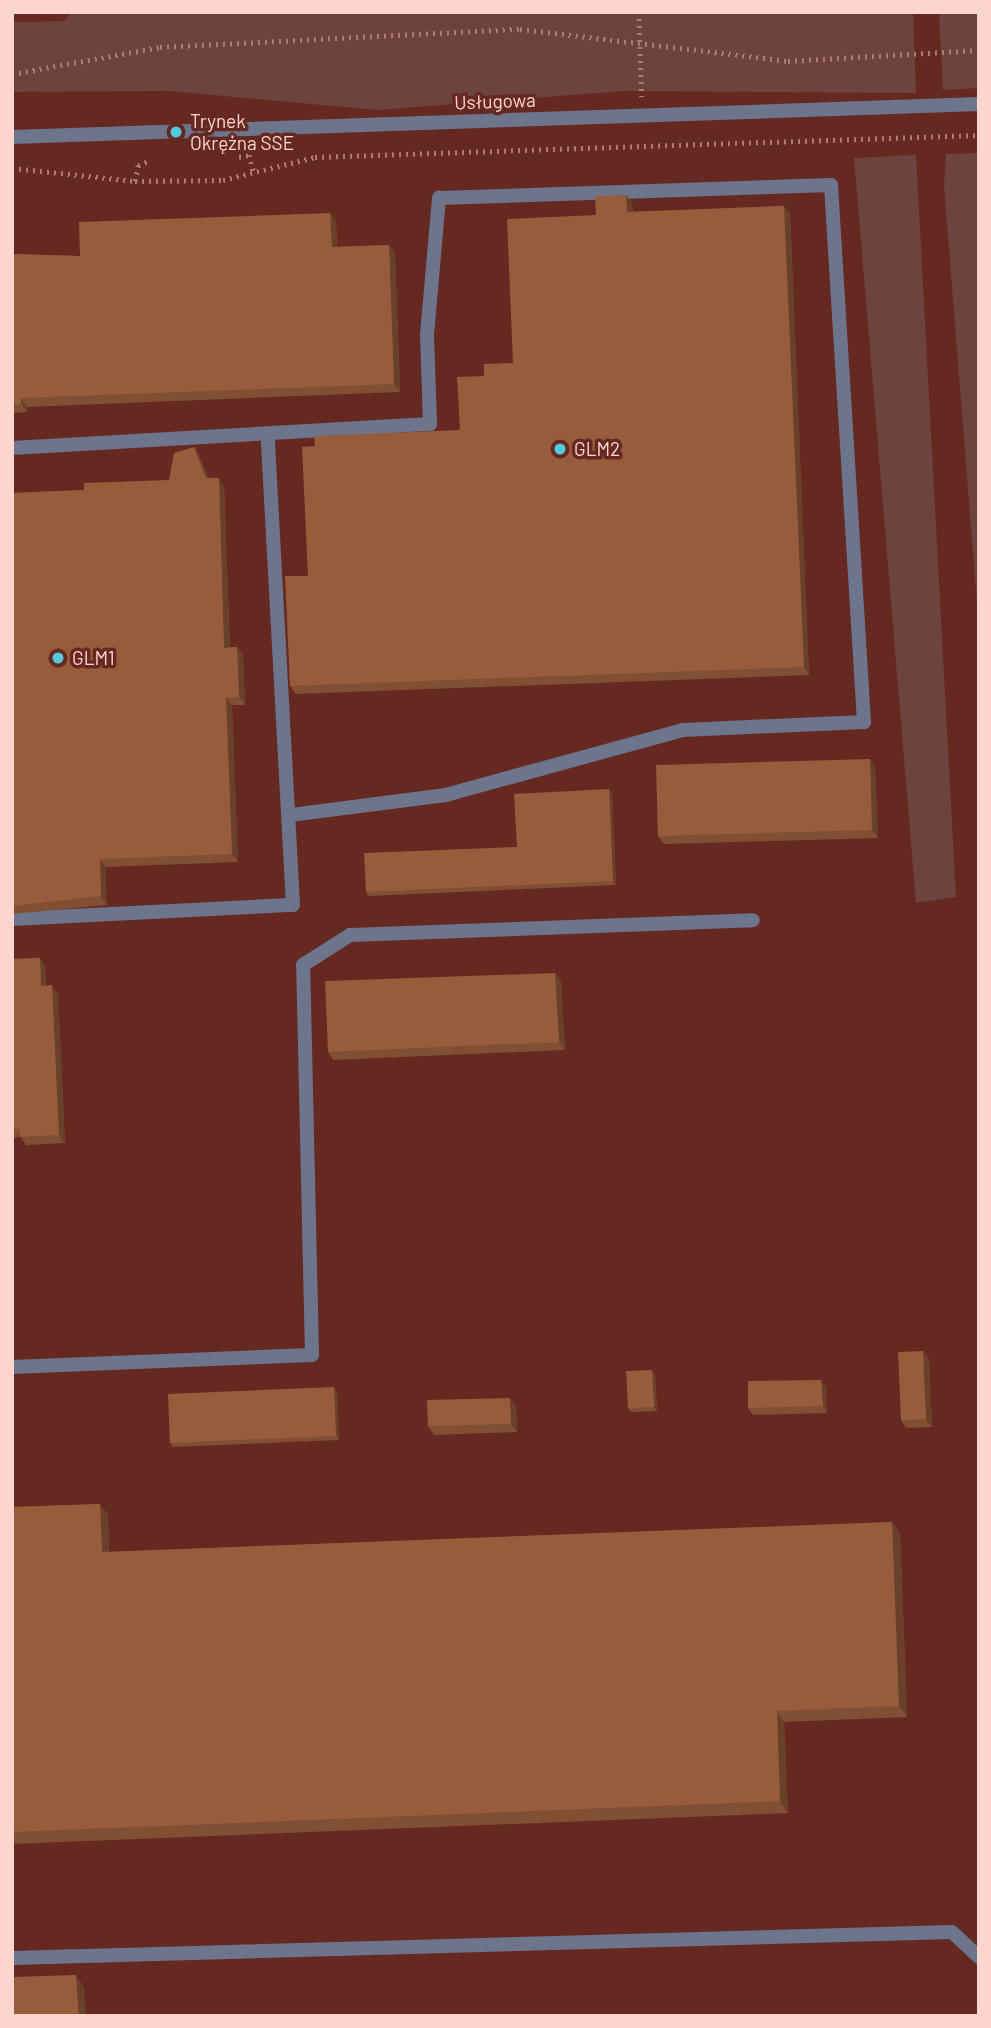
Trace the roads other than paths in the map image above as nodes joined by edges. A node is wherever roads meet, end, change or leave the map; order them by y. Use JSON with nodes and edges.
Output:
{"nodes":[{"id":1,"x":979,"y":104,"type":"edge"},
{"id":2,"x":12,"y":137,"type":"edge"},
{"id":3,"x":268,"y":437,"type":"junction"},
{"id":4,"x":12,"y":448,"type":"edge"},
{"id":5,"x":289,"y":814,"type":"junction"},
{"id":6,"x":12,"y":919,"type":"edge"},
{"id":7,"x":753,"y":920,"type":"dead end"},
{"id":8,"x":12,"y":1367,"type":"edge"},
{"id":9,"x":979,"y":1957,"type":"edge"},
{"id":10,"x":12,"y":1958,"type":"edge"}],
"edges":[{"from":1,"to":2,"type":"street","name":"Usługowa"},
{"from":3,"to":4,"type":"street"},
{"from":3,"to":5,"type":"street"},
{"from":3,"to":5,"type":"street"},
{"from":5,"to":6,"type":"street"},
{"from":7,"to":8,"type":"street"},
{"from":9,"to":10,"type":"street"}]}
